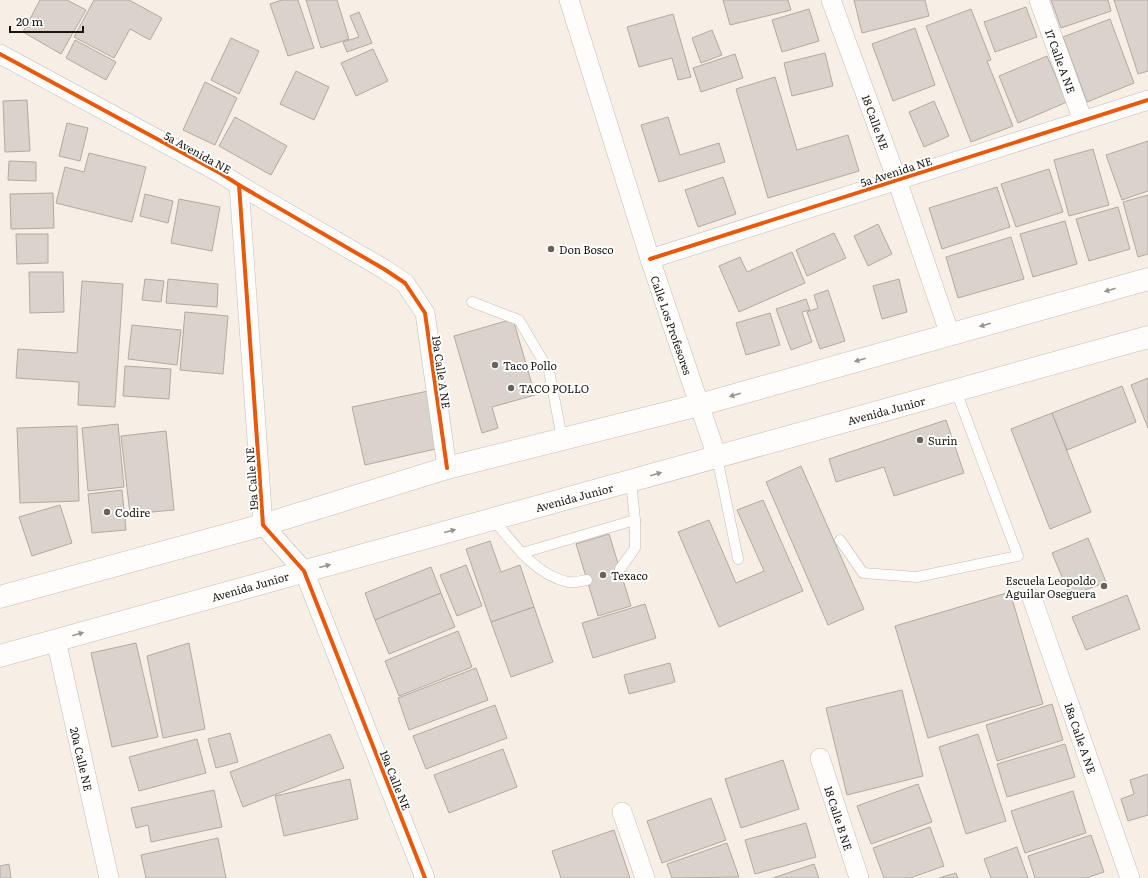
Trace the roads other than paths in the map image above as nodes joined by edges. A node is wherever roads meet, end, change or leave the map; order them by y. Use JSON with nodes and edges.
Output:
{"nodes":[{"id":1,"x":569,"y":0,"type":"edge"},
{"id":2,"x":831,"y":0,"type":"edge"},
{"id":3,"x":1039,"y":0,"type":"edge"},
{"id":4,"x":0,"y":54,"type":"edge"},
{"id":5,"x":1148,"y":100,"type":"edge"},
{"id":6,"x":1083,"y":121,"type":"junction"},
{"id":7,"x":897,"y":180,"type":"junction"},
{"id":8,"x":240,"y":186,"type":"junction"},
{"id":9,"x":650,"y":259,"type":"junction"},
{"id":10,"x":1148,"y":279,"type":"edge"},
{"id":11,"x":405,"y":283,"type":"joint"},
{"id":12,"x":472,"y":302,"type":"dead end"},
{"id":13,"x":950,"y":334,"type":"junction"},
{"id":14,"x":1148,"y":337,"type":"edge"},
{"id":15,"x":956,"y":391,"type":"junction"},
{"id":16,"x":698,"y":405,"type":"junction"},
{"id":17,"x":562,"y":438,"type":"junction"},
{"id":18,"x":717,"y":457,"type":"junction"},
{"id":19,"x":447,"y":468,"type":"junction"},
{"id":20,"x":631,"y":481,"type":"junction"},
{"id":21,"x":493,"y":519,"type":"junction"},
{"id":22,"x":635,"y":520,"type":"junction"},
{"id":23,"x":263,"y":524,"type":"junction"},
{"id":24,"x":840,"y":540,"type":"dead end"},
{"id":25,"x":522,"y":553,"type":"junction"},
{"id":26,"x":738,"y":559,"type":"dead end"},
{"id":27,"x":620,"y":569,"type":"dead end"},
{"id":28,"x":304,"y":571,"type":"junction"},
{"id":29,"x":587,"y":580,"type":"dead end"},
{"id":30,"x":0,"y":597,"type":"edge"},
{"id":31,"x":1032,"y":598,"type":"dead end"},
{"id":32,"x":56,"y":640,"type":"junction"},
{"id":33,"x":0,"y":656,"type":"edge"},
{"id":34,"x":820,"y":758,"type":"dead end"},
{"id":35,"x":622,"y":812,"type":"dead end"},
{"id":36,"x":422,"y":877,"type":"edge"},
{"id":37,"x":108,"y":878,"type":"edge"},
{"id":38,"x":645,"y":878,"type":"edge"},
{"id":39,"x":859,"y":878,"type":"edge"},
{"id":40,"x":1130,"y":878,"type":"edge"}],
"edges":[{"from":1,"to":9,"type":"street","name":"Calle Los Profesores"},
{"from":2,"to":7,"type":"street","name":"18 Calle NE"},
{"from":3,"to":6,"type":"street","name":"17 Calle A NE"},
{"from":4,"to":8,"type":"street","name":"5a Avenida NE"},
{"from":5,"to":6,"type":"street","name":"5a Avenida NE"},
{"from":6,"to":7,"type":"street","name":"5a Avenida NE"},
{"from":7,"to":9,"type":"street","name":"5a Avenida NE"},
{"from":7,"to":13,"type":"street","name":"18 Calle NE"},
{"from":8,"to":11,"type":"street","name":"5a Avenida NE"},
{"from":8,"to":23,"type":"street","name":"19a Calle NE"},
{"from":9,"to":16,"type":"street","name":"Calle Los Profesores"},
{"from":10,"to":13,"type":"main road","one_way":true},
{"from":11,"to":19,"type":"street","name":"19a Calle A NE"},
{"from":12,"to":17,"type":"lane"},
{"from":13,"to":16,"type":"main road","one_way":true},
{"from":14,"to":15,"type":"main road","name":"Avenida Junior"},
{"from":15,"to":18,"type":"main road","name":"Avenida Junior"},
{"from":15,"to":24,"type":"lane"},
{"from":16,"to":17,"type":"main road"},
{"from":16,"to":18,"type":"street","name":"Calle Los Profesores"},
{"from":17,"to":19,"type":"main road"},
{"from":20,"to":18,"type":"main road","name":"Avenida Junior","one_way":true},
{"from":18,"to":26,"type":"lane","name":"Calle Los Profesores"},
{"from":19,"to":23,"type":"main road"},
{"from":20,"to":21,"type":"main road","name":"Avenida Junior"},
{"from":20,"to":22,"type":"lane"},
{"from":21,"to":25,"type":"lane"},
{"from":28,"to":21,"type":"main road","name":"Avenida Junior","one_way":true},
{"from":22,"to":25,"type":"lane"},
{"from":22,"to":27,"type":"lane"},
{"from":23,"to":28,"type":"street","name":"19a Calle NE"},
{"from":23,"to":30,"type":"main road"},
{"from":25,"to":29,"type":"lane"},
{"from":32,"to":28,"type":"main road","name":"Avenida Junior","one_way":true},
{"from":28,"to":36,"type":"street","name":"19a Calle NE"},
{"from":31,"to":40,"type":"street","name":"18a Calle A NE"},
{"from":32,"to":33,"type":"main road","name":"Avenida Junior"},
{"from":32,"to":37,"type":"street","name":"20a Calle NE"},
{"from":34,"to":39,"type":"street","name":"18 Calle B NE"},
{"from":35,"to":38,"type":"street"}]}
